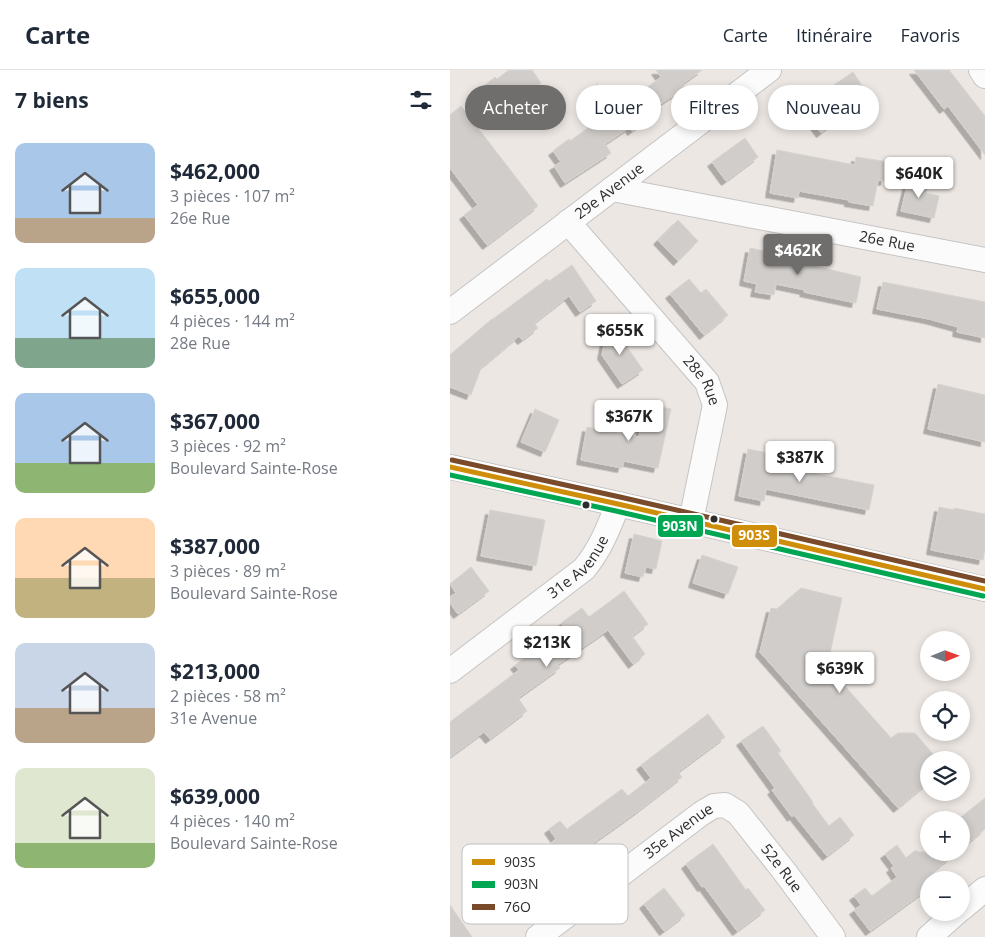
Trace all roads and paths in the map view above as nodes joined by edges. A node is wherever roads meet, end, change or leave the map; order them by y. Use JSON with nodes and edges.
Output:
{"nodes":[{"id":1,"x":769,"y":70,"type":"edge"},
{"id":2,"x":981,"y":70,"type":"edge"},
{"id":3,"x":985,"y":76,"type":"edge"},
{"id":4,"x":612,"y":189,"type":"junction"},
{"id":5,"x":568,"y":222,"type":"junction"},
{"id":6,"x":985,"y":260,"type":"edge"},
{"id":7,"x":450,"y":312,"type":"edge"},
{"id":8,"x":450,"y":467,"type":"edge"},
{"id":9,"x":618,"y":504,"type":"junction"},
{"id":10,"x":691,"y":521,"type":"junction"},
{"id":11,"x":985,"y":589,"type":"edge"},
{"id":12,"x":450,"y":672,"type":"edge"},
{"id":13,"x":725,"y":805,"type":"joint"},
{"id":14,"x":628,"y":869,"type":"edge"},
{"id":15,"x":985,"y":889,"type":"edge"},
{"id":16,"x":970,"y":902,"type":"edge"},
{"id":17,"x":948,"y":921,"type":"edge"},
{"id":18,"x":555,"y":924,"type":"edge"},
{"id":19,"x":538,"y":937,"type":"edge"},
{"id":20,"x":833,"y":937,"type":"edge"},
{"id":21,"x":929,"y":937,"type":"edge"}],
"edges":[{"from":1,"to":4,"type":"street","name":"29e Avenue"},
{"from":2,"to":3,"type":"street"},
{"from":4,"to":5,"type":"street","name":"29e Avenue"},
{"from":4,"to":6,"type":"street","name":"26e Rue"},
{"from":5,"to":7,"type":"street","name":"29e Avenue"},
{"from":5,"to":10,"type":"street","name":"28e Rue"},
{"from":8,"to":9,"type":"street"},
{"from":9,"to":10,"type":"street"},
{"from":9,"to":12,"type":"street","name":"31e Avenue"},
{"from":10,"to":11,"type":"street"},
{"from":13,"to":14,"type":"street","name":"35e Avenue"},
{"from":13,"to":20,"type":"street","name":"52e Rue"},
{"from":15,"to":16,"type":"street"},
{"from":17,"to":21,"type":"street"},
{"from":18,"to":19,"type":"street","name":"35e Avenue"}]}
